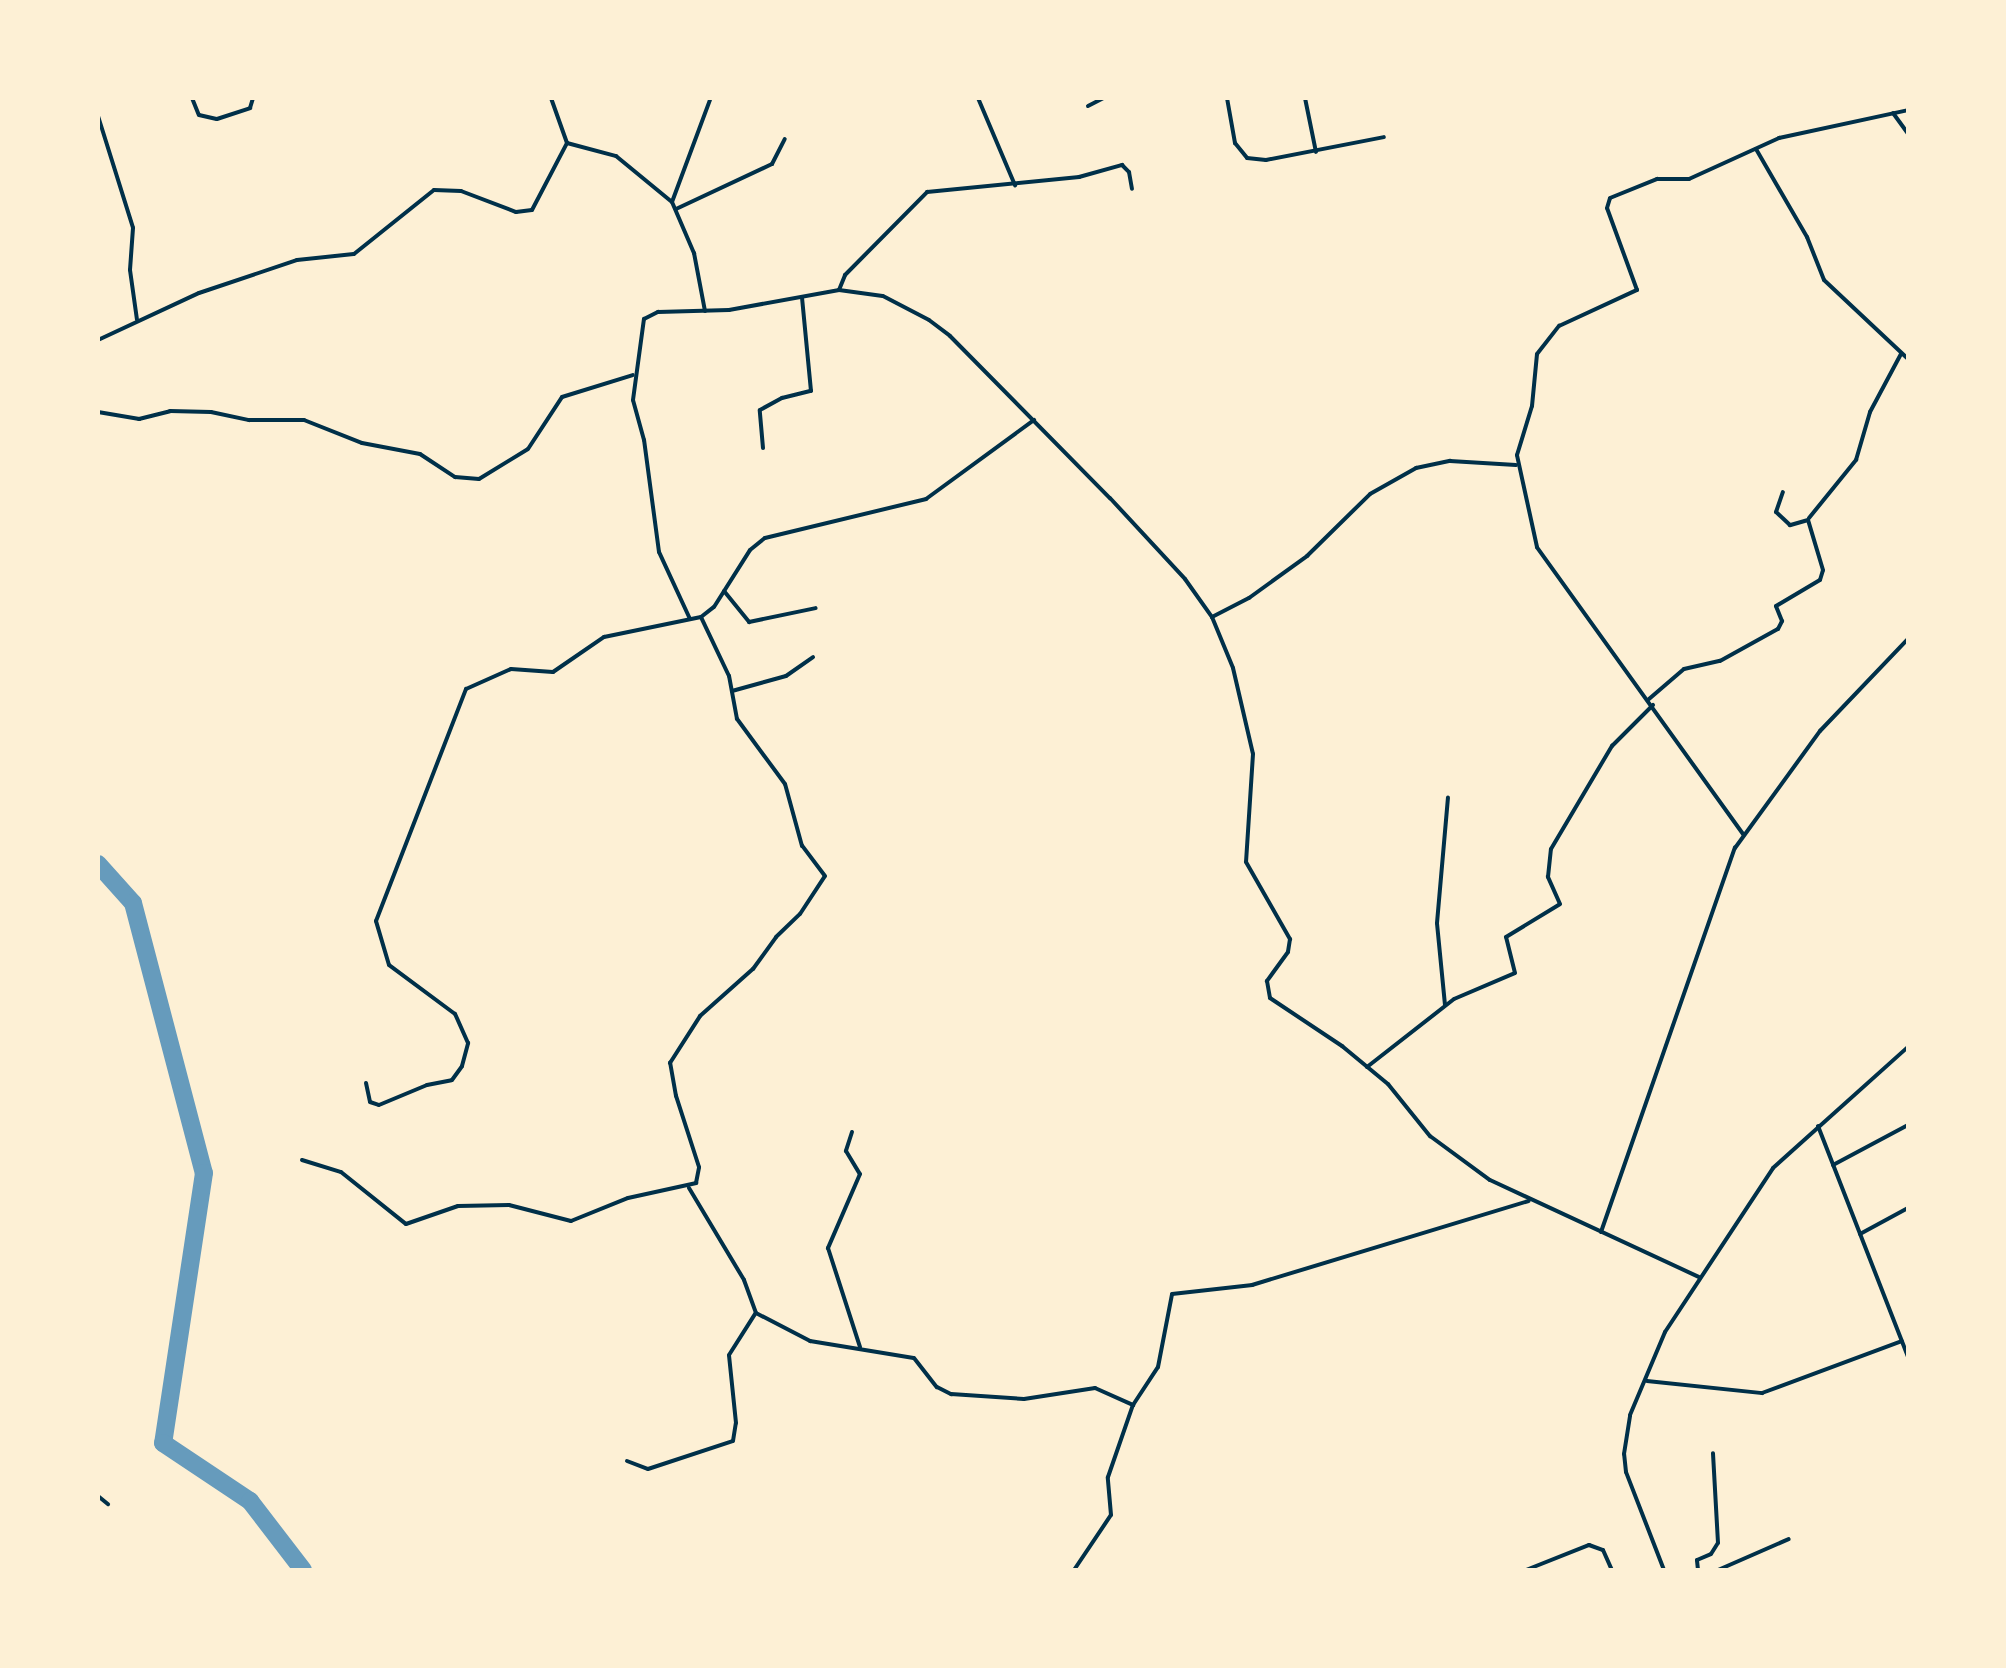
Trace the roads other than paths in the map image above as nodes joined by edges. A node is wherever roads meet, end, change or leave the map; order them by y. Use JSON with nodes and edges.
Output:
{"nodes":[{"id":1,"x":192,"y":98,"type":"edge"},
{"id":2,"x":253,"y":98,"type":"edge"},
{"id":3,"x":551,"y":98,"type":"edge"},
{"id":4,"x":978,"y":98,"type":"edge"},
{"id":5,"x":1104,"y":98,"type":"edge"},
{"id":6,"x":1227,"y":98,"type":"edge"},
{"id":7,"x":1305,"y":98,"type":"edge"},
{"id":8,"x":710,"y":100,"type":"edge"},
{"id":9,"x":1088,"y":106,"type":"dead end"},
{"id":10,"x":1908,"y":110,"type":"edge"},
{"id":11,"x":1893,"y":114,"type":"junction"},
{"id":12,"x":98,"y":116,"type":"edge"},
{"id":13,"x":1908,"y":134,"type":"edge"},
{"id":14,"x":1384,"y":137,"type":"dead end"},
{"id":15,"x":785,"y":139,"type":"dead end"},
{"id":16,"x":566,"y":144,"type":"junction"},
{"id":17,"x":1756,"y":148,"type":"junction"},
{"id":18,"x":1316,"y":152,"type":"junction"},
{"id":19,"x":1014,"y":185,"type":"junction"},
{"id":20,"x":1132,"y":189,"type":"dead end"},
{"id":21,"x":672,"y":202,"type":"junction"},
{"id":22,"x":676,"y":209,"type":"junction"},
{"id":23,"x":839,"y":290,"type":"junction"},
{"id":24,"x":802,"y":297,"type":"junction"},
{"id":25,"x":705,"y":311,"type":"junction"},
{"id":26,"x":137,"y":320,"type":"junction"},
{"id":27,"x":98,"y":340,"type":"edge"},
{"id":28,"x":1901,"y":354,"type":"junction"},
{"id":29,"x":1908,"y":359,"type":"edge"},
{"id":30,"x":633,"y":374,"type":"junction"},
{"id":31,"x":98,"y":412,"type":"edge"},
{"id":32,"x":1034,"y":420,"type":"junction"},
{"id":33,"x":763,"y":448,"type":"dead end"},
{"id":34,"x":1518,"y":466,"type":"junction"},
{"id":35,"x":1782,"y":492,"type":"dead end"},
{"id":36,"x":1808,"y":520,"type":"junction"},
{"id":37,"x":724,"y":591,"type":"junction"},
{"id":38,"x":816,"y":608,"type":"dead end"},
{"id":39,"x":701,"y":617,"type":"junction"},
{"id":40,"x":1212,"y":617,"type":"junction"},
{"id":41,"x":690,"y":619,"type":"junction"},
{"id":42,"x":1908,"y":640,"type":"edge"},
{"id":43,"x":813,"y":658,"type":"dead end"},
{"id":44,"x":732,"y":691,"type":"junction"},
{"id":45,"x":1648,"y":699,"type":"junction"},
{"id":46,"x":1653,"y":705,"type":"junction"},
{"id":47,"x":1448,"y":797,"type":"dead end"},
{"id":48,"x":1743,"y":834,"type":"junction"},
{"id":49,"x":1445,"y":1005,"type":"junction"},
{"id":50,"x":1908,"y":1047,"type":"edge"},
{"id":51,"x":1368,"y":1066,"type":"junction"},
{"id":52,"x":366,"y":1083,"type":"dead end"},
{"id":53,"x":1908,"y":1125,"type":"edge"},
{"id":54,"x":1818,"y":1126,"type":"junction"},
{"id":55,"x":852,"y":1132,"type":"dead end"},
{"id":56,"x":302,"y":1160,"type":"dead end"},
{"id":57,"x":1833,"y":1165,"type":"junction"},
{"id":58,"x":689,"y":1188,"type":"junction"},
{"id":59,"x":1529,"y":1201,"type":"junction"},
{"id":60,"x":1908,"y":1208,"type":"edge"},
{"id":61,"x":1601,"y":1232,"type":"junction"},
{"id":62,"x":1860,"y":1234,"type":"junction"},
{"id":63,"x":1699,"y":1277,"type":"junction"},
{"id":64,"x":756,"y":1313,"type":"junction"},
{"id":65,"x":1902,"y":1341,"type":"junction"},
{"id":66,"x":860,"y":1347,"type":"junction"},
{"id":67,"x":1908,"y":1357,"type":"edge"},
{"id":68,"x":1644,"y":1380,"type":"junction"},
{"id":69,"x":1134,"y":1406,"type":"junction"},
{"id":70,"x":1713,"y":1453,"type":"dead end"},
{"id":71,"x":627,"y":1461,"type":"dead end"},
{"id":72,"x":98,"y":1496,"type":"edge"},
{"id":73,"x":108,"y":1504,"type":"dead end"},
{"id":74,"x":1789,"y":1539,"type":"dead end"},
{"id":75,"x":1074,"y":1570,"type":"edge"},
{"id":76,"x":1526,"y":1570,"type":"edge"},
{"id":77,"x":1612,"y":1570,"type":"edge"},
{"id":78,"x":1664,"y":1570,"type":"edge"},
{"id":79,"x":1698,"y":1570,"type":"edge"},
{"id":80,"x":1718,"y":1570,"type":"edge"}],
"edges":[{"from":1,"to":2,"type":"street"},
{"from":3,"to":16,"type":"street"},
{"from":4,"to":19,"type":"street"},
{"from":5,"to":9,"type":"street"},
{"from":6,"to":18,"type":"street"},
{"from":7,"to":18,"type":"street"},
{"from":8,"to":21,"type":"street"},
{"from":10,"to":11,"type":"street"},
{"from":11,"to":13,"type":"street"},
{"from":11,"to":17,"type":"street"},
{"from":12,"to":26,"type":"street"},
{"from":14,"to":18,"type":"street"},
{"from":15,"to":22,"type":"street"},
{"from":16,"to":21,"type":"street"},
{"from":16,"to":26,"type":"street"},
{"from":17,"to":28,"type":"street"},
{"from":17,"to":34,"type":"street"},
{"from":19,"to":20,"type":"street"},
{"from":19,"to":23,"type":"street"},
{"from":21,"to":22,"type":"street"},
{"from":22,"to":25,"type":"street"},
{"from":23,"to":24,"type":"street"},
{"from":23,"to":32,"type":"street"},
{"from":24,"to":25,"type":"street"},
{"from":24,"to":33,"type":"street"},
{"from":25,"to":30,"type":"street"},
{"from":26,"to":27,"type":"street"},
{"from":28,"to":29,"type":"street"},
{"from":28,"to":36,"type":"street"},
{"from":30,"to":31,"type":"street"},
{"from":30,"to":41,"type":"street"},
{"from":32,"to":37,"type":"street"},
{"from":32,"to":40,"type":"street"},
{"from":34,"to":40,"type":"street"},
{"from":34,"to":45,"type":"street"},
{"from":35,"to":36,"type":"street"},
{"from":36,"to":45,"type":"street"},
{"from":37,"to":38,"type":"street"},
{"from":37,"to":39,"type":"street"},
{"from":39,"to":41,"type":"street"},
{"from":39,"to":44,"type":"street"},
{"from":40,"to":51,"type":"street"},
{"from":41,"to":52,"type":"street"},
{"from":42,"to":48,"type":"street"},
{"from":43,"to":44,"type":"street"},
{"from":44,"to":58,"type":"street"},
{"from":45,"to":46,"type":"street"},
{"from":46,"to":48,"type":"street"},
{"from":46,"to":49,"type":"street"},
{"from":47,"to":49,"type":"street"},
{"from":48,"to":61,"type":"street"},
{"from":49,"to":51,"type":"street"},
{"from":50,"to":54,"type":"street"},
{"from":51,"to":59,"type":"street"},
{"from":53,"to":57,"type":"street"},
{"from":54,"to":57,"type":"street"},
{"from":54,"to":63,"type":"street"},
{"from":55,"to":66,"type":"street"},
{"from":56,"to":58,"type":"street"},
{"from":57,"to":62,"type":"street"},
{"from":58,"to":64,"type":"street"},
{"from":59,"to":61,"type":"street"},
{"from":59,"to":69,"type":"street"},
{"from":60,"to":62,"type":"street"},
{"from":61,"to":63,"type":"street"},
{"from":62,"to":65,"type":"street"},
{"from":63,"to":68,"type":"street"},
{"from":64,"to":66,"type":"street"},
{"from":64,"to":71,"type":"street"},
{"from":65,"to":67,"type":"street"},
{"from":65,"to":68,"type":"street"},
{"from":66,"to":69,"type":"street"},
{"from":68,"to":78,"type":"street"},
{"from":69,"to":75,"type":"street"},
{"from":70,"to":79,"type":"street"},
{"from":72,"to":73,"type":"street"},
{"from":74,"to":80,"type":"street"},
{"from":76,"to":77,"type":"street"}]}
